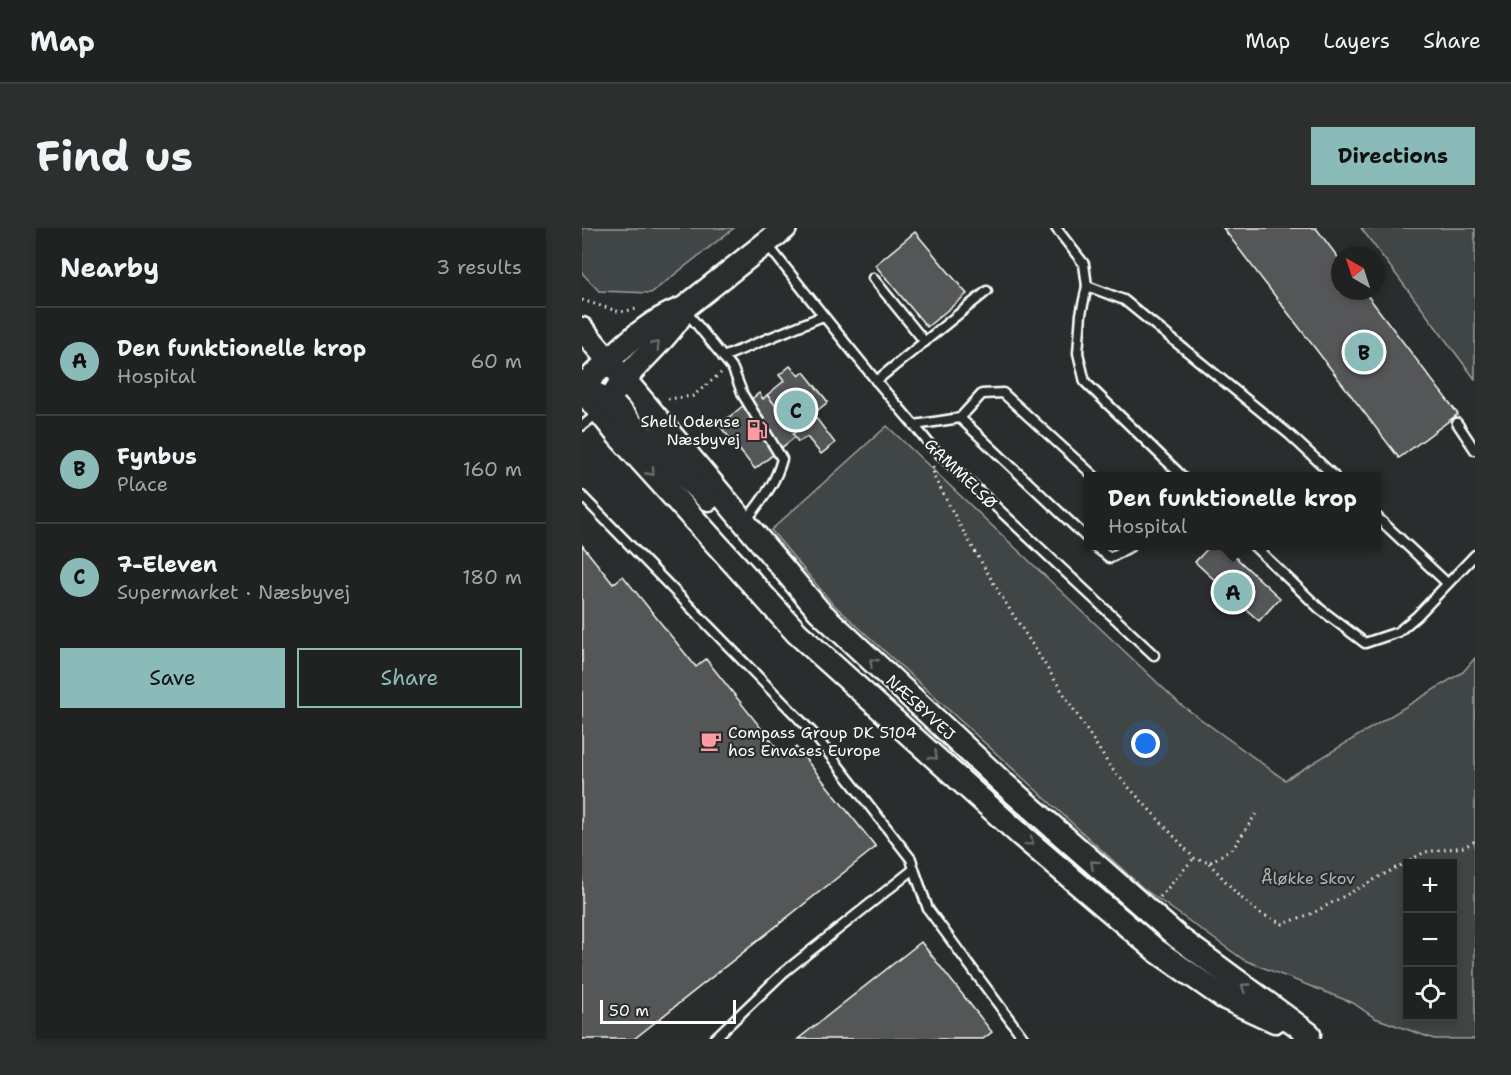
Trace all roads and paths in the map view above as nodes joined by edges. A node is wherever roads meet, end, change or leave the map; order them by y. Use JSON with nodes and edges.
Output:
{"nodes":[{"id":1,"x":785,"y":228,"type":"edge"},
{"id":2,"x":1056,"y":228,"type":"edge"},
{"id":3,"x":766,"y":243,"type":"junction"},
{"id":4,"x":873,"y":278,"type":"dead end"},
{"id":5,"x":1087,"y":286,"type":"junction"},
{"id":6,"x":987,"y":291,"type":"dead end"},
{"id":7,"x":582,"y":300,"type":"edge"},
{"id":8,"x":684,"y":308,"type":"junction"},
{"id":9,"x":642,"y":309,"type":"dead end"},
{"id":10,"x":823,"y":316,"type":"junction"},
{"id":11,"x":582,"y":328,"type":"edge"},
{"id":12,"x":925,"y":342,"type":"junction"},
{"id":13,"x":723,"y":357,"type":"junction"},
{"id":14,"x":730,"y":366,"type":"junction"},
{"id":15,"x":589,"y":377,"type":"edge"},
{"id":16,"x":624,"y":379,"type":"junction"},
{"id":17,"x":876,"y":381,"type":"junction"},
{"id":18,"x":604,"y":406,"type":"junction"},
{"id":19,"x":649,"y":409,"type":"junction"},
{"id":20,"x":960,"y":418,"type":"junction"},
{"id":21,"x":1457,"y":423,"type":"dead end"},
{"id":22,"x":915,"y":425,"type":"junction"},
{"id":23,"x":582,"y":426,"type":"edge"},
{"id":24,"x":931,"y":446,"type":"junction"},
{"id":25,"x":1475,"y":450,"type":"edge"},
{"id":26,"x":1089,"y":472,"type":"edge"},
{"id":27,"x":1177,"y":472,"type":"edge"},
{"id":28,"x":1329,"y":472,"type":"edge"},
{"id":29,"x":582,"y":496,"type":"edge"},
{"id":30,"x":1381,"y":521,"type":"edge"},
{"id":31,"x":744,"y":523,"type":"junction"},
{"id":32,"x":1084,"y":535,"type":"edge"},
{"id":33,"x":1099,"y":550,"type":"edge"},
{"id":34,"x":1124,"y":550,"type":"edge"},
{"id":35,"x":1258,"y":550,"type":"edge"},
{"id":36,"x":1475,"y":555,"type":"edge"},
{"id":37,"x":1447,"y":583,"type":"junction"},
{"id":38,"x":1154,"y":655,"type":"dead end"},
{"id":39,"x":1256,"y":814,"type":"dead end"},
{"id":40,"x":1475,"y":841,"type":"edge"},
{"id":41,"x":1194,"y":858,"type":"junction"},
{"id":42,"x":1209,"y":863,"type":"junction"},
{"id":43,"x":914,"y":869,"type":"junction"},
{"id":44,"x":1149,"y":911,"type":"junction"},
{"id":45,"x":1302,"y":1034,"type":"edge"},
{"id":46,"x":714,"y":1039,"type":"edge"},
{"id":47,"x":1024,"y":1039,"type":"edge"}],
"edges":[{"from":1,"to":3,"type":"street"},
{"from":2,"to":5,"type":"lane"},
{"from":3,"to":8,"type":"street"},
{"from":3,"to":10,"type":"lane","name":"GAMMELSØ"},
{"from":4,"to":12,"type":"lane"},
{"from":5,"to":27,"type":"lane"},
{"from":5,"to":28,"type":"lane"},
{"from":6,"to":12,"type":"lane"},
{"from":7,"to":9,"type":"path"},
{"from":8,"to":13,"type":"lane"},
{"from":8,"to":15,"type":"street"},
{"from":16,"to":8,"type":"street","one_way":true},
{"from":10,"to":13,"type":"lane"},
{"from":10,"to":17,"type":"lane","name":"GAMMELSØ"},
{"from":11,"to":15,"type":"street","name":"NÆSBYVEJ"},
{"from":12,"to":17,"type":"lane"},
{"from":13,"to":14,"type":"lane"},
{"from":14,"to":19,"type":"path"},
{"from":14,"to":31,"type":"lane"},
{"from":15,"to":16,"type":"street","name":"NÆSBYVEJ"},
{"from":15,"to":18,"type":"street","name":"NÆSBYVEJ"},
{"from":16,"to":18,"type":"street"},
{"from":16,"to":19,"type":"street","name":"NÆSBYVEJ"},
{"from":17,"to":22,"type":"lane","name":"GAMMELSØ"},
{"from":18,"to":23,"type":"lane"},
{"from":18,"to":31,"type":"street"},
{"from":18,"to":45,"type":"street","name":"NÆSBYVEJ","one_way":true},
{"from":19,"to":31,"type":"street","name":"NÆSBYVEJ"},
{"from":20,"to":22,"type":"lane"},
{"from":20,"to":26,"type":"lane"},
{"from":20,"to":32,"type":"lane"},
{"from":21,"to":25,"type":"lane"},
{"from":22,"to":24,"type":"lane","name":"GAMMELSØ"},
{"from":24,"to":38,"type":"lane","name":"GAMMELSØ"},
{"from":24,"to":41,"type":"path"},
{"from":29,"to":43,"type":"lane"},
{"from":30,"to":37,"type":"lane"},
{"from":44,"to":31,"type":"street","name":"NÆSBYVEJ","one_way":true},
{"from":33,"to":34,"type":"lane"},
{"from":35,"to":37,"type":"lane"},
{"from":36,"to":37,"type":"lane"},
{"from":39,"to":42,"type":"path"},
{"from":40,"to":42,"type":"path"},
{"from":41,"to":42,"type":"path"},
{"from":41,"to":44,"type":"path"},
{"from":43,"to":46,"type":"lane"},
{"from":43,"to":47,"type":"lane"},
{"from":45,"to":44,"type":"street","name":"NÆSBYVEJ","one_way":true}]}
